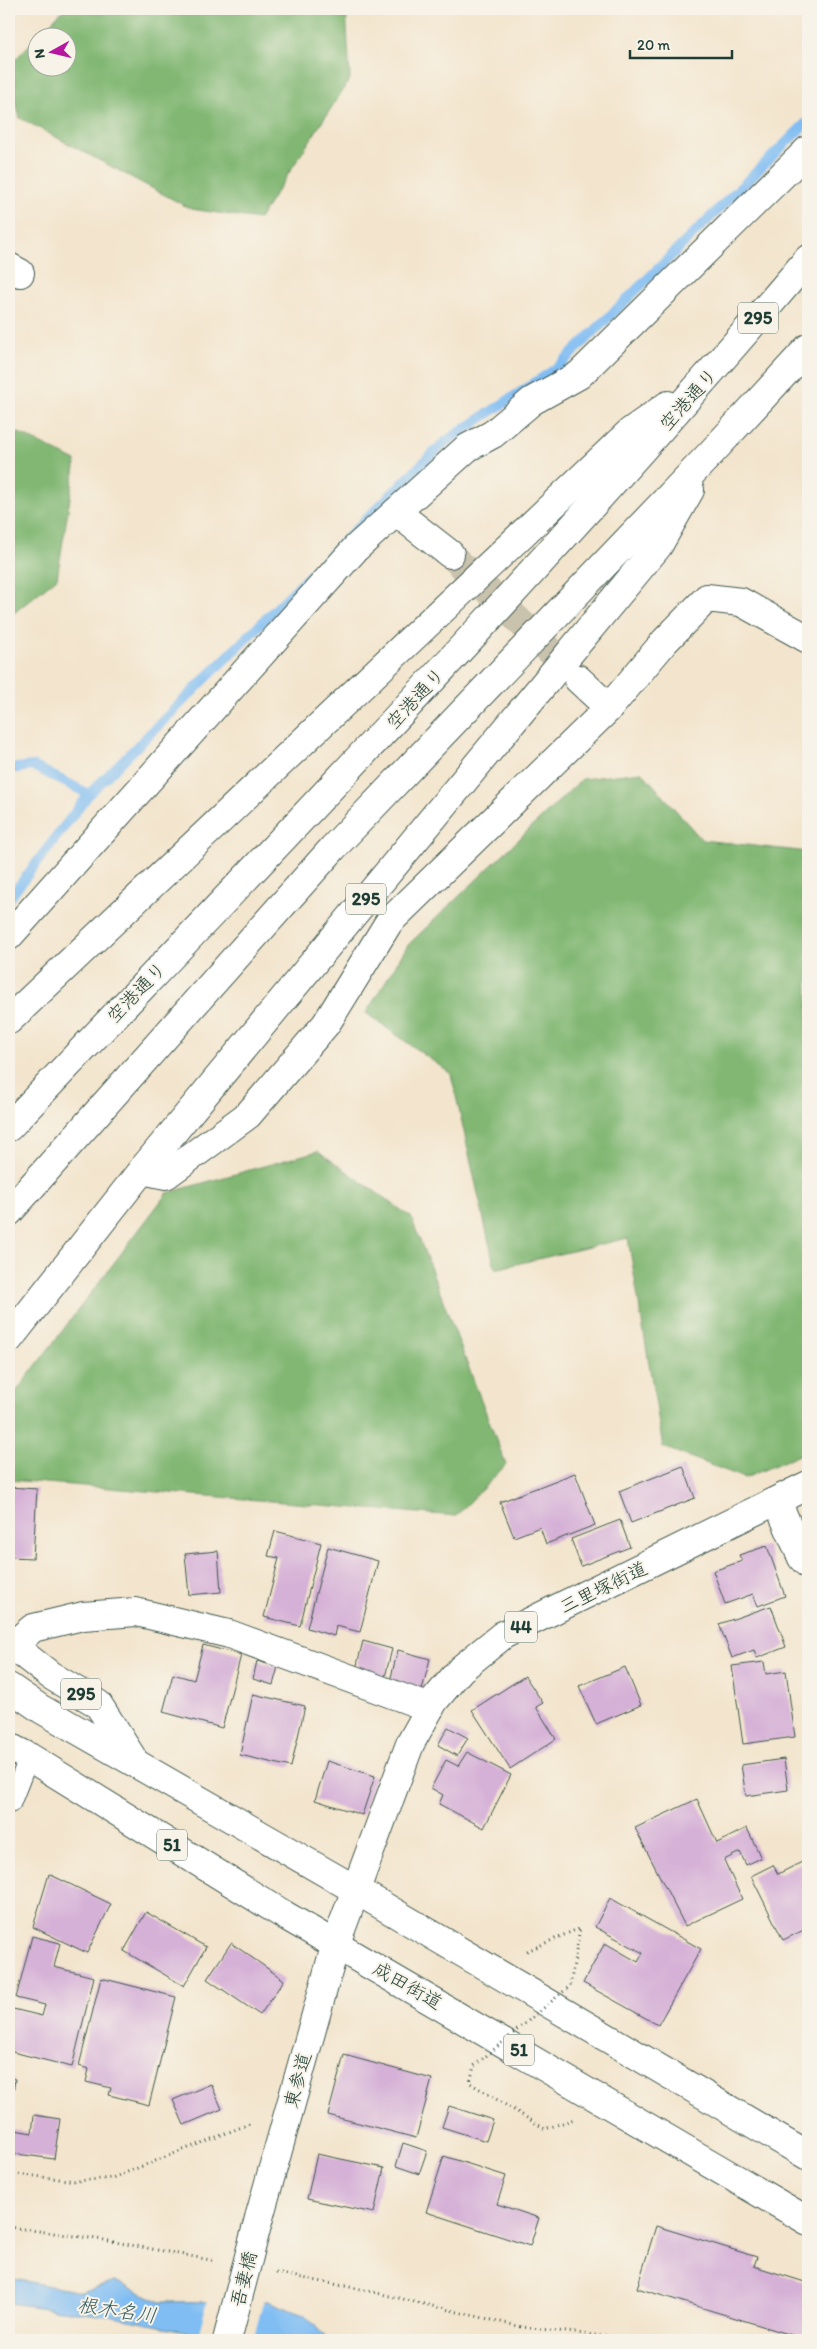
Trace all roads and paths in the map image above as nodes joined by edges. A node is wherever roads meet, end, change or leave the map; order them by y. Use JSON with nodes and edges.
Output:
{"nodes":[{"id":1,"x":808,"y":150,"type":"edge"},
{"id":2,"x":808,"y":259,"type":"edge"},
{"id":3,"x":808,"y":348,"type":"edge"},
{"id":4,"x":708,"y":376,"type":"junction"},
{"id":5,"x":712,"y":452,"type":"junction"},
{"id":6,"x":396,"y":512,"type":"junction"},
{"id":7,"x":450,"y":554,"type":"tunnel mouth"},
{"id":8,"x":808,"y":639,"type":"edge"},
{"id":9,"x":578,"y":678,"type":"tunnel mouth"},
{"id":10,"x":609,"y":708,"type":"junction"},
{"id":11,"x":9,"y":936,"type":"edge"},
{"id":12,"x":9,"y":1020,"type":"edge"},
{"id":13,"x":9,"y":1127,"type":"edge"},
{"id":14,"x":142,"y":1170,"type":"junction"},
{"id":15,"x":29,"y":1190,"type":"junction"},
{"id":16,"x":9,"y":1212,"type":"edge"},
{"id":17,"x":9,"y":1232,"type":"edge"},
{"id":18,"x":9,"y":1339,"type":"edge"},
{"id":19,"x":808,"y":1485,"type":"edge"},
{"id":20,"x":777,"y":1501,"type":"junction"},
{"id":21,"x":808,"y":1564,"type":"edge"},
{"id":22,"x":10,"y":1645,"type":"edge"},
{"id":23,"x":9,"y":1687,"type":"edge"},
{"id":24,"x":430,"y":1708,"type":"junction"},
{"id":25,"x":19,"y":1752,"type":"edge"},
{"id":26,"x":135,"y":1762,"type":"junction"},
{"id":27,"x":11,"y":1803,"type":"dead end"},
{"id":28,"x":356,"y":1890,"type":"junction"},
{"id":29,"x":336,"y":1943,"type":"junction"},
{"id":30,"x":527,"y":1951,"type":"dead end"},
{"id":31,"x":289,"y":2110,"type":"junction"},
{"id":32,"x":574,"y":2119,"type":"dead end"},
{"id":33,"x":808,"y":2156,"type":"edge"},
{"id":34,"x":9,"y":2173,"type":"edge"},
{"id":35,"x":259,"y":2218,"type":"joint"},
{"id":36,"x":808,"y":2221,"type":"edge"},
{"id":37,"x":9,"y":2226,"type":"edge"},
{"id":38,"x":218,"y":2261,"type":"dead end"},
{"id":39,"x":274,"y":2272,"type":"dead end"},
{"id":40,"x":9,"y":2338,"type":"edge"},
{"id":41,"x":22,"y":2340,"type":"edge"},
{"id":42,"x":227,"y":2340,"type":"edge"},
{"id":43,"x":638,"y":2340,"type":"edge"}],
"edges":[{"from":1,"to":6,"type":"main road"},
{"from":2,"to":4,"type":"main road","name":"空港通り","number":"295"},
{"from":3,"to":5,"type":"main road","number":"295"},
{"from":4,"to":12,"type":"main road","number":"295"},
{"from":4,"to":13,"type":"main road","name":"空港通り","number":"295"},
{"from":5,"to":14,"type":"main road","number":"295"},
{"from":5,"to":15,"type":"main road","number":"295"},
{"from":6,"to":7,"type":"main road"},
{"from":6,"to":11,"type":"main road"},
{"from":8,"to":10,"type":"main road"},
{"from":9,"to":10,"type":"main road"},
{"from":10,"to":14,"type":"main road"},
{"from":14,"to":18,"type":"main road","number":"295"},
{"from":15,"to":16,"type":"main road","number":"295"},
{"from":15,"to":17,"type":"main road","number":"295"},
{"from":19,"to":20,"type":"main road","name":"三里塚街道","number":"44"},
{"from":20,"to":21,"type":"main road"},
{"from":20,"to":24,"type":"main road","name":"三里塚街道","number":"44"},
{"from":22,"to":24,"type":"main road"},
{"from":22,"to":26,"type":"main road","number":"295"},
{"from":23,"to":26,"type":"main road"},
{"from":24,"to":28,"type":"main road","name":"三里塚街道","number":"44"},
{"from":25,"to":27,"type":"lane"},
{"from":25,"to":29,"type":"main road","name":"成田街道","number":"51"},
{"from":26,"to":28,"type":"main road"},
{"from":28,"to":29,"type":"main road","name":"三里塚街道","number":"44"},
{"from":28,"to":33,"type":"main road"},
{"from":29,"to":31,"type":"main road","name":"東参道"},
{"from":29,"to":36,"type":"main road","name":"成田街道","number":"51"},
{"from":30,"to":32,"type":"path","bridge":true},
{"from":31,"to":34,"type":"path"},
{"from":31,"to":35,"type":"main road","name":"東参道"},
{"from":35,"to":42,"type":"main road","name":"吾妻橋","bridge":true},
{"from":37,"to":38,"type":"path"},
{"from":39,"to":43,"type":"path"},
{"from":40,"to":41,"type":"path"}]}
